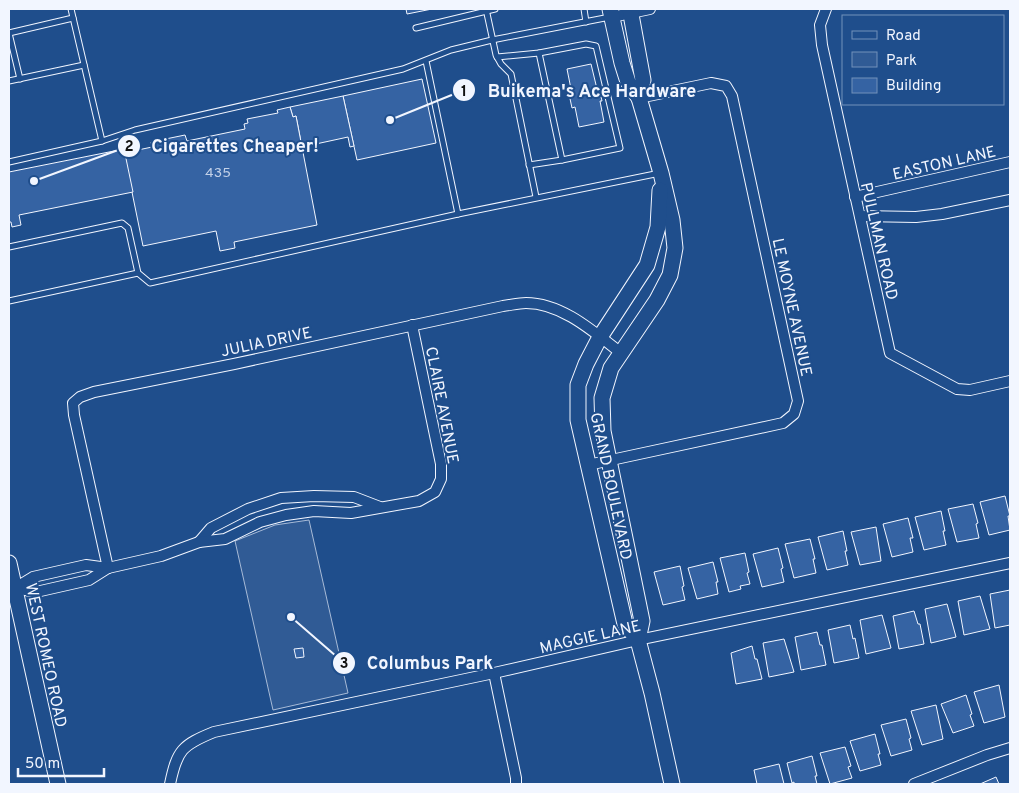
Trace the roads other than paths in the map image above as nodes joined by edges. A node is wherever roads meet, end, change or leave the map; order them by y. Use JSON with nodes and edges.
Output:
{"nodes":[{"id":1,"x":71,"y":9,"type":"edge"},
{"id":2,"x":495,"y":9,"type":"edge"},
{"id":3,"x":584,"y":9,"type":"edge"},
{"id":4,"x":650,"y":9,"type":"edge"},
{"id":5,"x":826,"y":9,"type":"edge"},
{"id":6,"x":486,"y":10,"type":"edge"},
{"id":7,"x":631,"y":11,"type":"edge"},
{"id":8,"x":611,"y":13,"type":"edge"},
{"id":9,"x":73,"y":18,"type":"junction"},
{"id":10,"x":586,"y":22,"type":"junction"},
{"id":11,"x":416,"y":28,"type":"dead end"},
{"id":12,"x":9,"y":33,"type":"edge"},
{"id":13,"x":492,"y":40,"type":"junction"},
{"id":14,"x":539,"y":53,"type":"junction"},
{"id":15,"x":497,"y":58,"type":"junction"},
{"id":16,"x":426,"y":60,"type":"junction"},
{"id":17,"x":84,"y":65,"type":"junction"},
{"id":18,"x":20,"y":79,"type":"junction"},
{"id":19,"x":9,"y":81,"type":"edge"},
{"id":20,"x":638,"y":98,"type":"junction"},
{"id":21,"x":102,"y":141,"type":"junction"},
{"id":22,"x":562,"y":160,"type":"junction"},
{"id":23,"x":9,"y":162,"type":"edge"},
{"id":24,"x":1010,"y":162,"type":"edge"},
{"id":25,"x":530,"y":164,"type":"junction"},
{"id":26,"x":660,"y":173,"type":"junction"},
{"id":27,"x":536,"y":197,"type":"junction"},
{"id":28,"x":855,"y":197,"type":"junction"},
{"id":29,"x":1010,"y":200,"type":"edge"},
{"id":30,"x":458,"y":214,"type":"junction"},
{"id":31,"x":860,"y":216,"type":"junction"},
{"id":32,"x":9,"y":247,"type":"edge"},
{"id":33,"x":138,"y":273,"type":"junction"},
{"id":34,"x":9,"y":301,"type":"edge"},
{"id":35,"x":412,"y":325,"type":"junction"},
{"id":36,"x":600,"y":337,"type":"junction"},
{"id":37,"x":621,"y":353,"type":"junction"},
{"id":38,"x":1010,"y":382,"type":"edge"},
{"id":39,"x":609,"y":461,"type":"junction"},
{"id":40,"x":588,"y":465,"type":"junction"},
{"id":41,"x":380,"y":507,"type":"junction"},
{"id":42,"x":199,"y":542,"type":"junction"},
{"id":43,"x":9,"y":562,"type":"edge"},
{"id":44,"x":1010,"y":563,"type":"edge"},
{"id":45,"x":108,"y":568,"type":"junction"},
{"id":46,"x":15,"y":588,"type":"junction"},
{"id":47,"x":638,"y":640,"type":"junction"},
{"id":48,"x":494,"y":673,"type":"junction"},
{"id":49,"x":1010,"y":748,"type":"edge"},
{"id":50,"x":58,"y":784,"type":"edge"},
{"id":51,"x":170,"y":784,"type":"edge"},
{"id":52,"x":516,"y":784,"type":"edge"},
{"id":53,"x":672,"y":784,"type":"edge"},
{"id":54,"x":914,"y":784,"type":"edge"}],
"edges":[{"from":1,"to":9,"type":"lane"},
{"from":2,"to":6,"type":"lane"},
{"from":3,"to":10,"type":"lane"},
{"from":4,"to":7,"type":"street"},
{"from":5,"to":28,"type":"street","name":"PULLMAN ROAD"},
{"from":6,"to":11,"type":"lane"},
{"from":6,"to":13,"type":"lane"},
{"from":7,"to":8,"type":"street"},
{"from":7,"to":20,"type":"street","name":"GRAND BOULEVARD"},
{"from":8,"to":10,"type":"lane"},
{"from":8,"to":20,"type":"street","name":"GRAND BOULEVARD"},
{"from":9,"to":12,"type":"lane"},
{"from":9,"to":17,"type":"lane"},
{"from":10,"to":13,"type":"lane"},
{"from":12,"to":18,"type":"lane"},
{"from":13,"to":15,"type":"lane"},
{"from":13,"to":16,"type":"lane"},
{"from":14,"to":15,"type":"lane"},
{"from":14,"to":22,"type":"lane"},
{"from":14,"to":22,"type":"lane"},
{"from":15,"to":25,"type":"lane"},
{"from":16,"to":21,"type":"lane"},
{"from":16,"to":30,"type":"lane"},
{"from":17,"to":18,"type":"lane"},
{"from":17,"to":21,"type":"lane"},
{"from":18,"to":19,"type":"lane"},
{"from":20,"to":26,"type":"street","name":"GRAND BOULEVARD"},
{"from":20,"to":39,"type":"street","name":"LE MOYNE AVENUE"},
{"from":21,"to":23,"type":"lane"},
{"from":22,"to":25,"type":"lane"},
{"from":24,"to":28,"type":"street","name":"EASTON LANE"},
{"from":25,"to":27,"type":"lane"},
{"from":26,"to":27,"type":"lane"},
{"from":26,"to":36,"type":"street","name":"GRAND BOULEVARD"},
{"from":26,"to":37,"type":"street","name":"GRAND BOULEVARD"},
{"from":27,"to":30,"type":"lane"},
{"from":28,"to":31,"type":"street","name":"PULLMAN ROAD"},
{"from":29,"to":31,"type":"street"},
{"from":30,"to":33,"type":"lane"},
{"from":31,"to":38,"type":"street","name":"PULLMAN ROAD"},
{"from":32,"to":33,"type":"lane"},
{"from":33,"to":34,"type":"lane"},
{"from":35,"to":36,"type":"street","name":"JULIA DRIVE"},
{"from":35,"to":41,"type":"street","name":"CLAIRE AVENUE"},
{"from":35,"to":45,"type":"street","name":"JULIA DRIVE"},
{"from":36,"to":37,"type":"street","name":"JULIA DRIVE"},
{"from":36,"to":40,"type":"street","name":"GRAND BOULEVARD"},
{"from":37,"to":39,"type":"street","name":"GRAND BOULEVARD"},
{"from":39,"to":40,"type":"street","name":"LE MOYNE AVENUE"},
{"from":39,"to":47,"type":"street","name":"GRAND BOULEVARD"},
{"from":40,"to":47,"type":"street","name":"GRAND BOULEVARD"},
{"from":41,"to":42,"type":"street","name":"CLAIRE AVENUE"},
{"from":41,"to":42,"type":"street","name":"CLAIRE AVENUE"},
{"from":42,"to":45,"type":"street","name":"CLAIRE AVENUE"},
{"from":43,"to":46,"type":"street","name":"WEST ROMEO ROAD"},
{"from":44,"to":47,"type":"street","name":"MAGGIE LANE"},
{"from":45,"to":46,"type":"street","name":"CLAIRE AVENUE"},
{"from":45,"to":46,"type":"street","name":"CLAIRE AVENUE"},
{"from":46,"to":50,"type":"street","name":"WEST ROMEO ROAD"},
{"from":47,"to":48,"type":"street","name":"MAGGIE LANE"},
{"from":47,"to":53,"type":"street","name":"GRAND BOULEVARD"},
{"from":48,"to":51,"type":"street","name":"MAGGIE LANE"},
{"from":48,"to":52,"type":"street"},
{"from":49,"to":54,"type":"street"}]}
